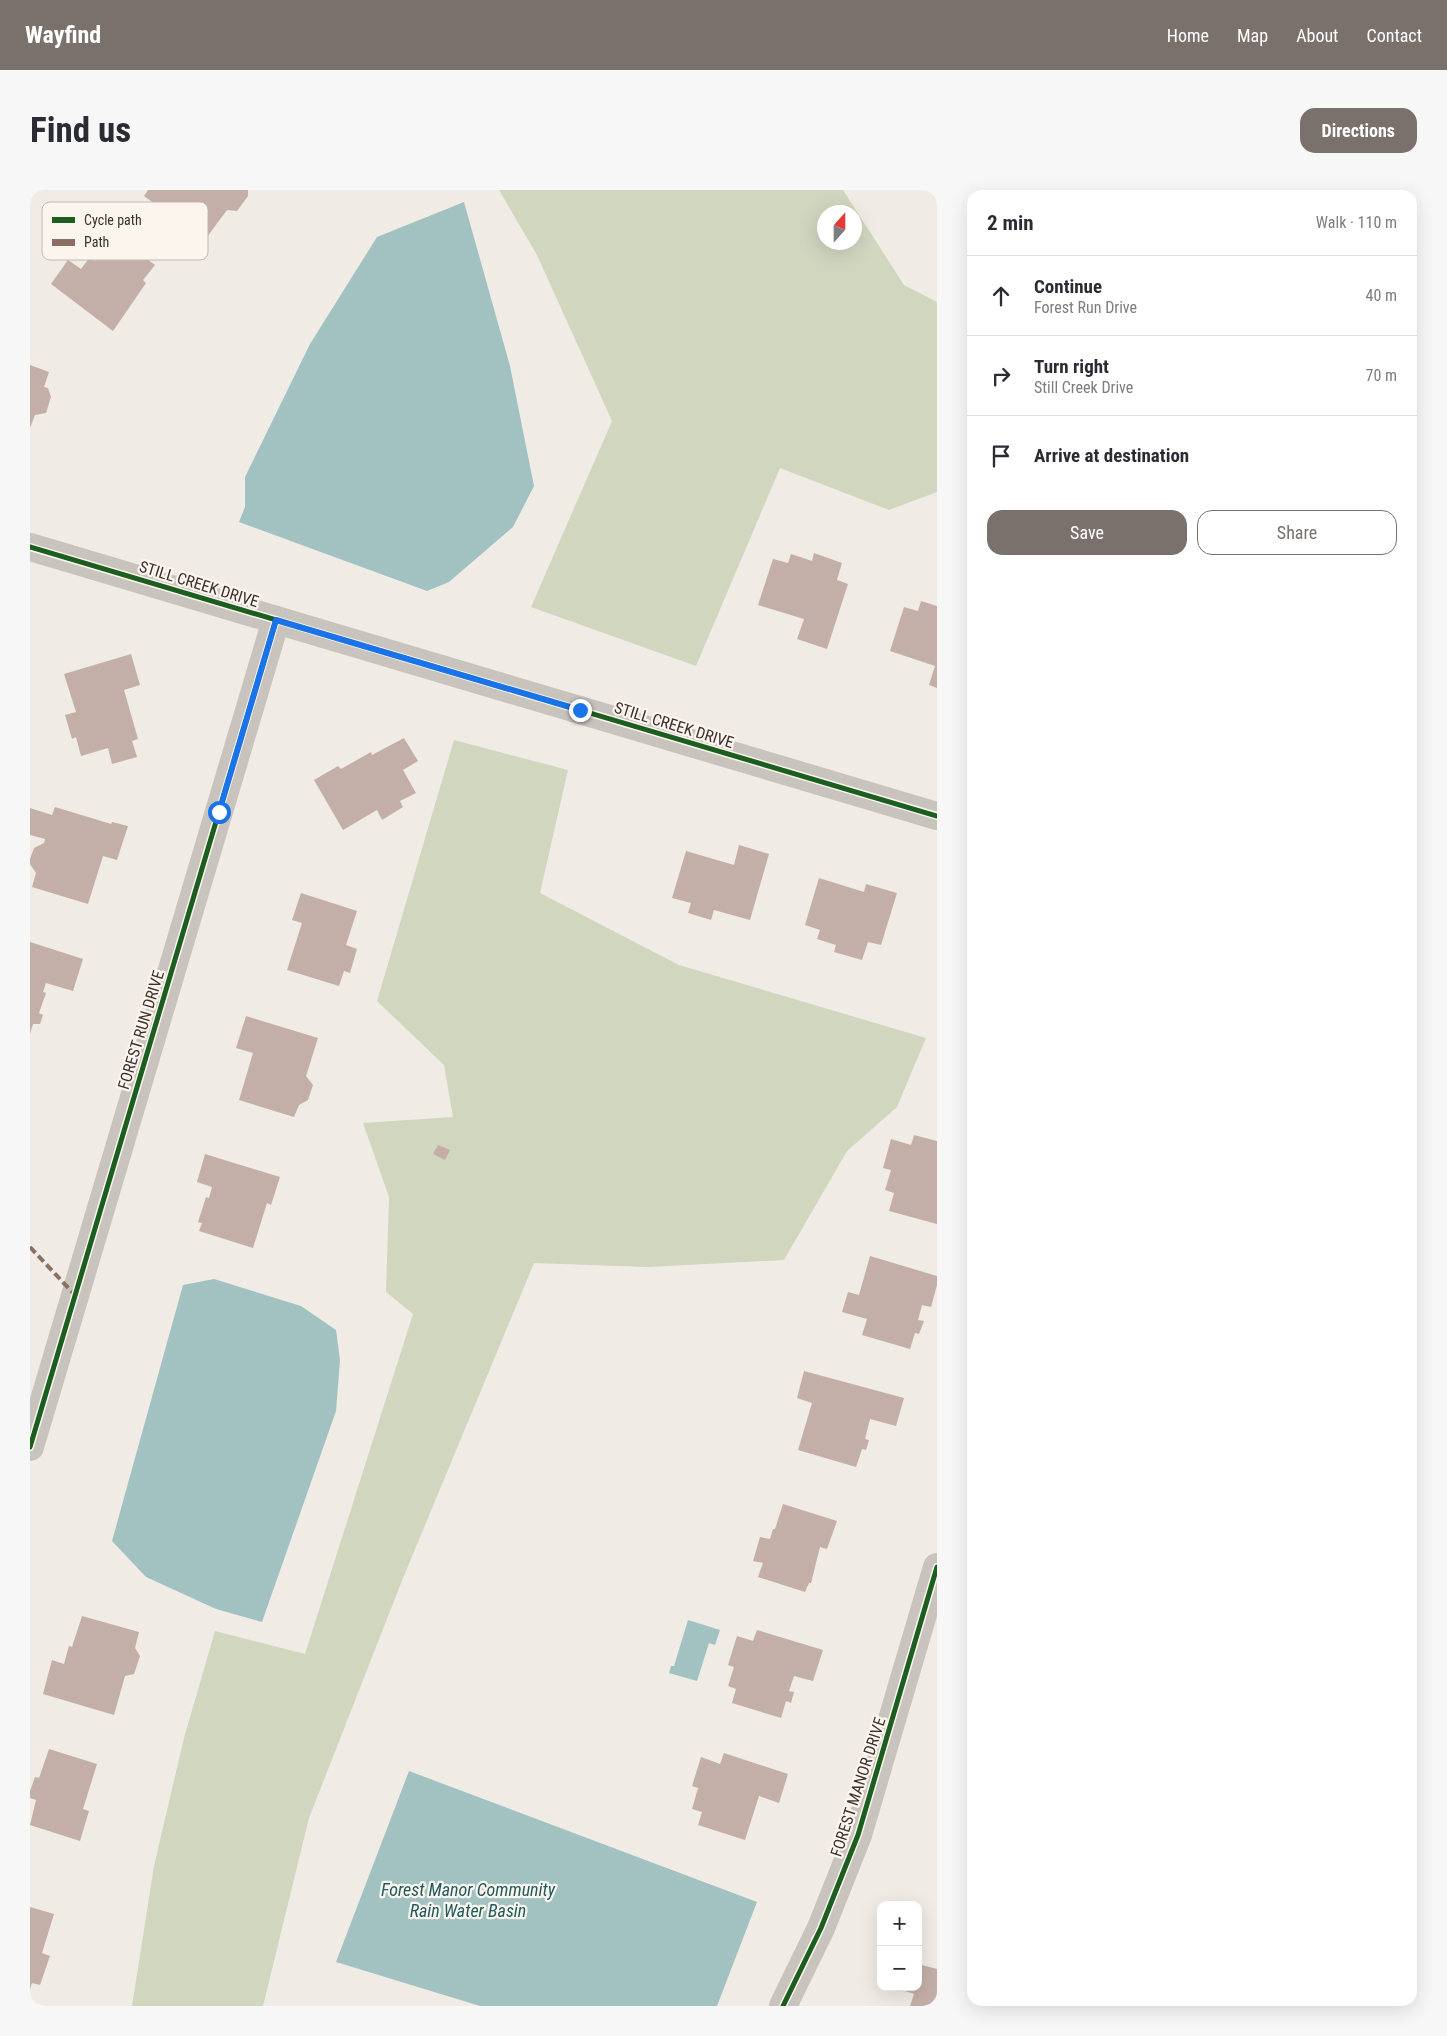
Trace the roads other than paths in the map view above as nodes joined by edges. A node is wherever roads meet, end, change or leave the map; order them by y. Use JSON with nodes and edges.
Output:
{"nodes":[{"id":1,"x":30,"y":547,"type":"edge"},
{"id":2,"x":276,"y":620,"type":"junction"},
{"id":3,"x":937,"y":816,"type":"edge"},
{"id":4,"x":30,"y":1448,"type":"edge"},
{"id":5,"x":937,"y":1567,"type":"edge"},
{"id":6,"x":783,"y":2006,"type":"edge"}],
"edges":[{"from":1,"to":2,"type":"street","name":"STILL CREEK DRIVE"},
{"from":2,"to":3,"type":"street","name":"STILL CREEK DRIVE"},
{"from":2,"to":4,"type":"street","name":"FOREST RUN DRIVE"},
{"from":5,"to":6,"type":"street","name":"FOREST MANOR DRIVE"}]}
